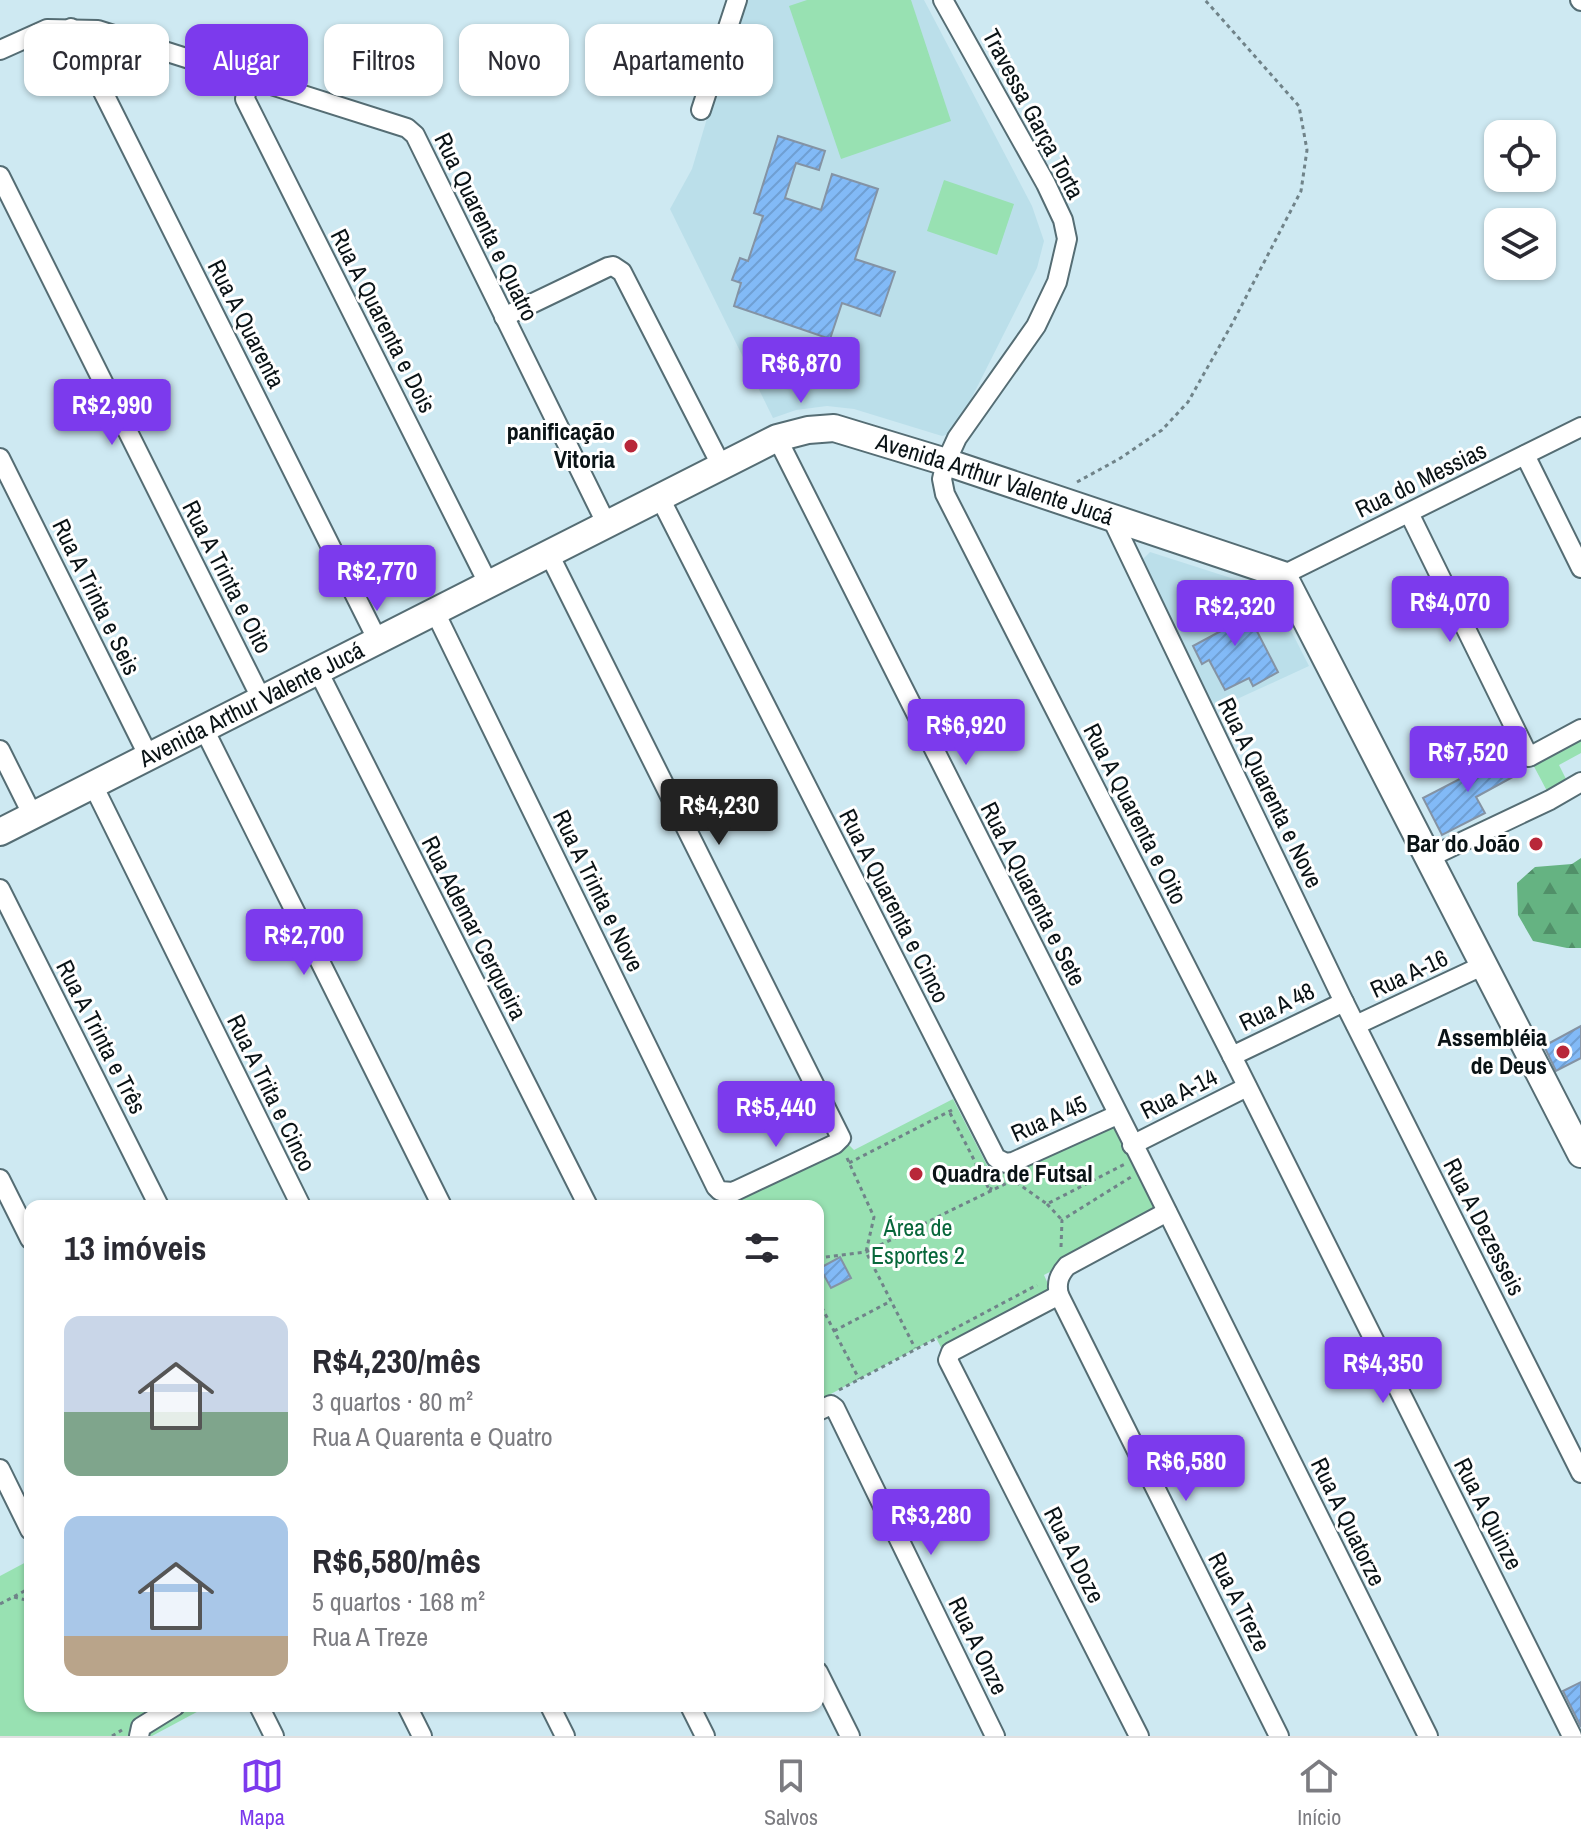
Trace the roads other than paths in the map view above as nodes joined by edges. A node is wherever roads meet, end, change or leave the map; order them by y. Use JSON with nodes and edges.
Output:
{"nodes":[{"id":1,"x":737,"y":0,"type":"edge"},
{"id":2,"x":943,"y":0,"type":"edge"},
{"id":3,"x":24,"y":38,"type":"edge"},
{"id":4,"x":0,"y":50,"type":"edge"},
{"id":5,"x":308,"y":95,"type":"edge"},
{"id":6,"x":105,"y":96,"type":"edge"},
{"id":7,"x":246,"y":96,"type":"edge"},
{"id":8,"x":701,"y":110,"type":"dead end"},
{"id":9,"x":0,"y":176,"type":"edge"},
{"id":10,"x":504,"y":317,"type":"junction"},
{"id":11,"x":1581,"y":427,"type":"edge"},
{"id":12,"x":777,"y":438,"type":"junction"},
{"id":13,"x":1525,"y":455,"type":"junction"},
{"id":14,"x":0,"y":458,"type":"edge"},
{"id":15,"x":946,"y":462,"type":"junction"},
{"id":16,"x":722,"y":467,"type":"junction"},
{"id":17,"x":660,"y":498,"type":"junction"},
{"id":18,"x":1409,"y":513,"type":"junction"},
{"id":19,"x":1112,"y":519,"type":"junction"},
{"id":20,"x":607,"y":525,"type":"junction"},
{"id":21,"x":549,"y":554,"type":"junction"},
{"id":22,"x":1581,"y":568,"type":"edge"},
{"id":23,"x":1283,"y":575,"type":"junction"},
{"id":24,"x":489,"y":585,"type":"junction"},
{"id":25,"x":435,"y":612,"type":"junction"},
{"id":26,"x":378,"y":641,"type":"junction"},
{"id":27,"x":318,"y":671,"type":"junction"},
{"id":28,"x":262,"y":700,"type":"junction"},
{"id":29,"x":204,"y":729,"type":"junction"},
{"id":30,"x":1581,"y":729,"type":"edge"},
{"id":31,"x":0,"y":750,"type":"edge"},
{"id":32,"x":149,"y":757,"type":"junction"},
{"id":33,"x":1581,"y":782,"type":"edge"},
{"id":34,"x":93,"y":785,"type":"junction"},
{"id":35,"x":33,"y":816,"type":"junction"},
{"id":36,"x":0,"y":832,"type":"edge"},
{"id":37,"x":1428,"y":858,"type":"junction"},
{"id":38,"x":0,"y":889,"type":"edge"},
{"id":39,"x":1482,"y":966,"type":"junction"},
{"id":40,"x":1344,"y":1002,"type":"junction"},
{"id":41,"x":1356,"y":1025,"type":"junction"},
{"id":42,"x":1232,"y":1056,"type":"junction"},
{"id":43,"x":1247,"y":1087,"type":"junction"},
{"id":44,"x":1117,"y":1115,"type":"junction"},
{"id":45,"x":1581,"y":1154,"type":"edge"},
{"id":46,"x":1139,"y":1157,"type":"junction"},
{"id":47,"x":1001,"y":1162,"type":"joint"},
{"id":48,"x":0,"y":1179,"type":"edge"},
{"id":49,"x":156,"y":1200,"type":"edge"},
{"id":50,"x":298,"y":1200,"type":"edge"},
{"id":51,"x":439,"y":1200,"type":"edge"},
{"id":52,"x":585,"y":1200,"type":"edge"},
{"id":53,"x":1167,"y":1212,"type":"junction"},
{"id":54,"x":24,"y":1227,"type":"edge"},
{"id":55,"x":1059,"y":1295,"type":"junction"},
{"id":56,"x":827,"y":1403,"type":"edge"},
{"id":57,"x":0,"y":1469,"type":"edge"},
{"id":58,"x":1581,"y":1473,"type":"edge"},
{"id":59,"x":24,"y":1518,"type":"edge"},
{"id":60,"x":824,"y":1684,"type":"edge"},
{"id":61,"x":165,"y":1712,"type":"edge"},
{"id":62,"x":262,"y":1712,"type":"edge"},
{"id":63,"x":410,"y":1712,"type":"edge"},
{"id":64,"x":553,"y":1712,"type":"edge"},
{"id":65,"x":693,"y":1712,"type":"edge"},
{"id":66,"x":139,"y":1736,"type":"edge"},
{"id":67,"x":274,"y":1736,"type":"edge"},
{"id":68,"x":422,"y":1736,"type":"edge"},
{"id":69,"x":565,"y":1736,"type":"edge"},
{"id":70,"x":705,"y":1736,"type":"edge"},
{"id":71,"x":850,"y":1736,"type":"edge"},
{"id":72,"x":995,"y":1736,"type":"edge"},
{"id":73,"x":1139,"y":1736,"type":"edge"},
{"id":74,"x":1279,"y":1736,"type":"edge"},
{"id":75,"x":1428,"y":1736,"type":"edge"},
{"id":76,"x":1572,"y":1736,"type":"edge"}],
"edges":[{"from":1,"to":8,"type":"street"},
{"from":2,"to":15,"type":"street","name":"Travessa Garça Torta"},
{"from":3,"to":4,"type":"street","name":"Rua Quarenta e Quatro"},
{"from":5,"to":10,"type":"street","name":"Rua Quarenta e Quatro"},
{"from":6,"to":26,"type":"street","name":"Rua A Quarenta"},
{"from":7,"to":24,"type":"street","name":"Rua A Quarenta e Dois"},
{"from":9,"to":28,"type":"street","name":"Rua A Trinta e Oito"},
{"from":10,"to":16,"type":"street"},
{"from":10,"to":20,"type":"street","name":"Rua Quarenta e Quatro"},
{"from":11,"to":13,"type":"street","name":"Rua do Messias"},
{"from":12,"to":15,"type":"street","name":"Avenida Arthur Valente Jucá"},
{"from":12,"to":16,"type":"street","name":"Avenida Arthur Valente Jucá"},
{"from":12,"to":44,"type":"street","name":"Rua A Quarenta e Sete"},
{"from":13,"to":18,"type":"street","name":"Rua do Messias"},
{"from":13,"to":22,"type":"street"},
{"from":14,"to":32,"type":"street","name":"Rua A Trinta e Seis"},
{"from":15,"to":19,"type":"street","name":"Avenida Arthur Valente Jucá"},
{"from":15,"to":42,"type":"street","name":"Rua A Quarenta e Oito"},
{"from":16,"to":17,"type":"street","name":"Avenida Arthur Valente Jucá"},
{"from":17,"to":20,"type":"street","name":"Avenida Arthur Valente Jucá"},
{"from":17,"to":47,"type":"street","name":"Rua A Quarenta e Cinco"},
{"from":18,"to":23,"type":"street","name":"Rua do Messias"},
{"from":18,"to":30,"type":"street"},
{"from":19,"to":23,"type":"street","name":"Avenida Arthur Valente Jucá"},
{"from":19,"to":40,"type":"street","name":"Rua A Quarenta e Nove"},
{"from":20,"to":21,"type":"street","name":"Avenida Arthur Valente Jucá"},
{"from":21,"to":24,"type":"street","name":"Avenida Arthur Valente Jucá"},
{"from":21,"to":25,"type":"street","name":"Rua A Trinta e Nove"},
{"from":23,"to":37,"type":"street"},
{"from":24,"to":25,"type":"street","name":"Avenida Arthur Valente Jucá"},
{"from":25,"to":26,"type":"street","name":"Avenida Arthur Valente Jucá"},
{"from":26,"to":27,"type":"street","name":"Avenida Arthur Valente Jucá"},
{"from":27,"to":28,"type":"street","name":"Avenida Arthur Valente Jucá"},
{"from":27,"to":52,"type":"street","name":"Rua Ademar Cerqueira"},
{"from":28,"to":29,"type":"street","name":"Avenida Arthur Valente Jucá"},
{"from":29,"to":32,"type":"street","name":"Avenida Arthur Valente Jucá"},
{"from":29,"to":51,"type":"street"},
{"from":31,"to":35,"type":"street"},
{"from":32,"to":34,"type":"street","name":"Avenida Arthur Valente Jucá"},
{"from":33,"to":37,"type":"street"},
{"from":34,"to":35,"type":"street","name":"Avenida Arthur Valente Jucá"},
{"from":34,"to":50,"type":"street","name":"Rua A Trita e Cinco"},
{"from":35,"to":36,"type":"street","name":"Avenida Arthur Valente Jucá"},
{"from":37,"to":39,"type":"street"},
{"from":38,"to":49,"type":"street","name":"Rua A Trinta e Três"},
{"from":39,"to":41,"type":"street","name":"Rua A-16"},
{"from":39,"to":45,"type":"street"},
{"from":40,"to":41,"type":"street","name":"Rua A Dezesseis"},
{"from":40,"to":42,"type":"street","name":"Rua A 48"},
{"from":41,"to":58,"type":"street","name":"Rua A Dezesseis"},
{"from":42,"to":43,"type":"street","name":"Rua A Quinze"},
{"from":43,"to":46,"type":"street","name":"Rua A-14"},
{"from":43,"to":76,"type":"street","name":"Rua A Quinze"},
{"from":44,"to":46,"type":"street","name":"Rua A Quatorze"},
{"from":44,"to":47,"type":"street","name":"Rua A 45"},
{"from":46,"to":53,"type":"street","name":"Rua A Quatorze"},
{"from":48,"to":54,"type":"street"},
{"from":53,"to":55,"type":"street"},
{"from":53,"to":75,"type":"street","name":"Rua A Quatorze"},
{"from":55,"to":73,"type":"street","name":"Rua A Doze"},
{"from":55,"to":74,"type":"street","name":"Rua A Treze"},
{"from":56,"to":72,"type":"street","name":"Rua A Onze"},
{"from":57,"to":59,"type":"street"},
{"from":60,"to":71,"type":"street"},
{"from":61,"to":66,"type":"street"},
{"from":62,"to":67,"type":"street"},
{"from":63,"to":68,"type":"street"},
{"from":64,"to":69,"type":"street"},
{"from":65,"to":70,"type":"street"}]}
